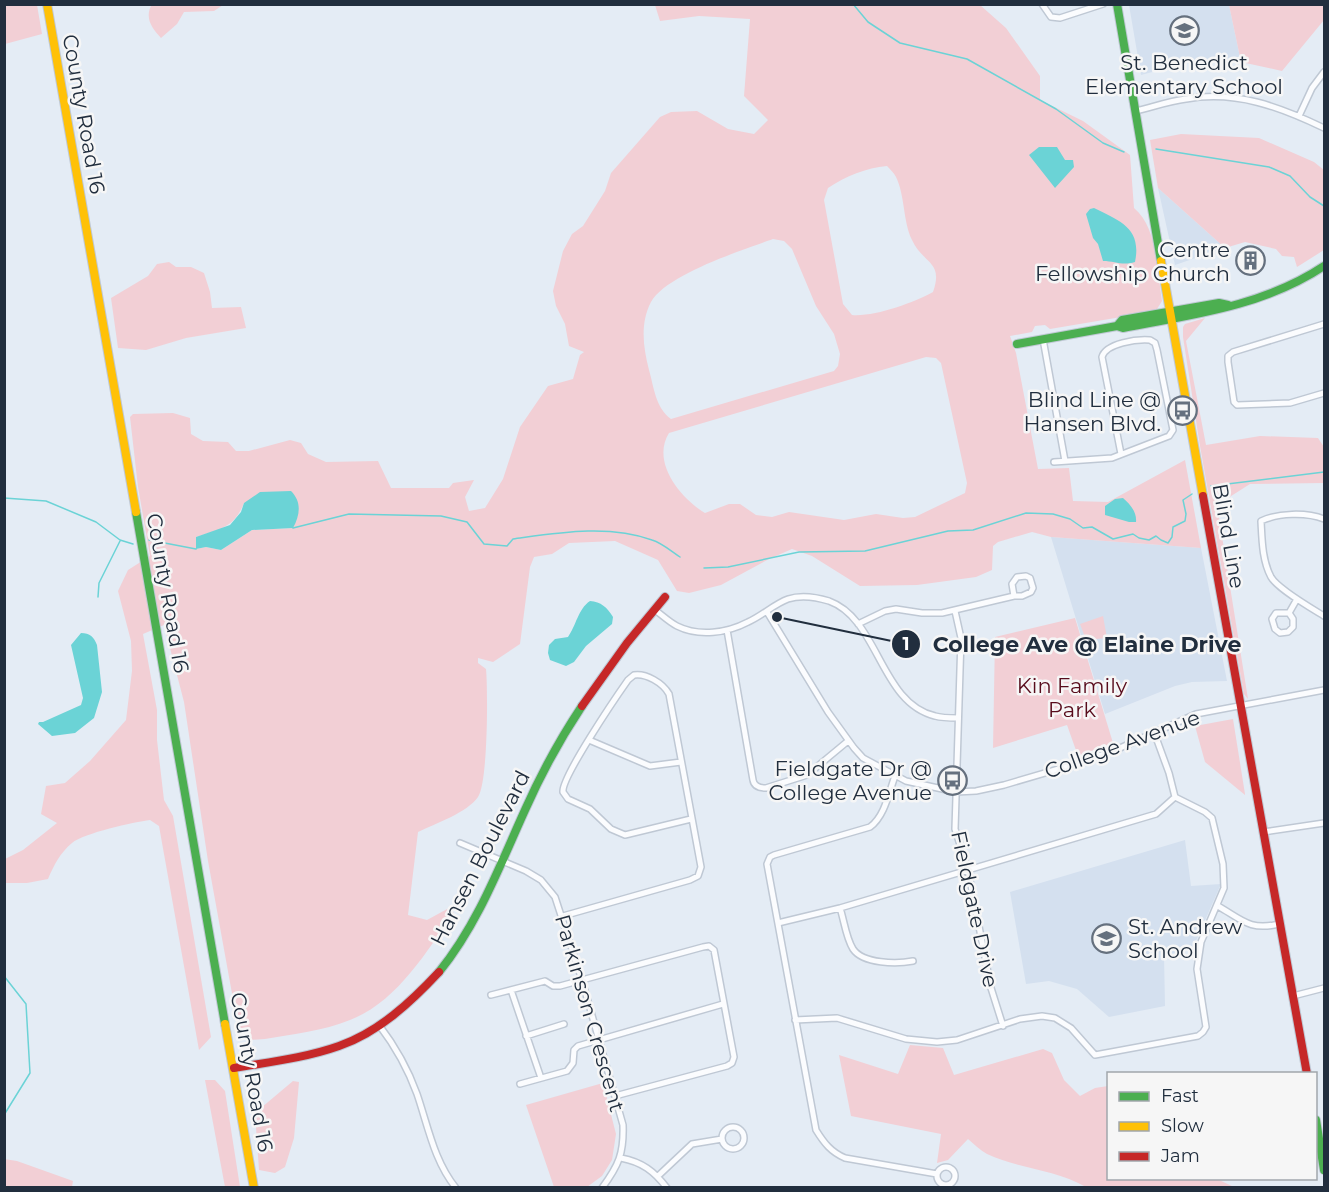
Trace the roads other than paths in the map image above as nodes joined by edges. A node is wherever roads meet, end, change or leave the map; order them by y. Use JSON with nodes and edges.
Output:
{"nodes":[{"id":1,"x":47,"y":4,"type":"edge"},
{"id":2,"x":1042,"y":4,"type":"edge"},
{"id":3,"x":1103,"y":4,"type":"edge"},
{"id":4,"x":1117,"y":4,"type":"edge"},
{"id":5,"x":1324,"y":72,"type":"edge"},
{"id":6,"x":1136,"y":111,"type":"junction"},
{"id":7,"x":1299,"y":116,"type":"junction"},
{"id":8,"x":1324,"y":128,"type":"edge"},
{"id":9,"x":1324,"y":266,"type":"edge"},
{"id":10,"x":1170,"y":316,"type":"junction"},
{"id":11,"x":1324,"y":324,"type":"edge"},
{"id":12,"x":1043,"y":339,"type":"junction"},
{"id":13,"x":1017,"y":344,"type":"dead end"},
{"id":14,"x":1324,"y":393,"type":"edge"},
{"id":15,"x":1121,"y":454,"type":"junction"},
{"id":16,"x":1065,"y":461,"type":"junction"},
{"id":17,"x":1054,"y":462,"type":"dead end"},
{"id":18,"x":1324,"y":519,"type":"edge"},
{"id":19,"x":1014,"y":596,"type":"junction"},
{"id":20,"x":665,"y":597,"type":"dead end"},
{"id":21,"x":1297,"y":599,"type":"junction"},
{"id":22,"x":655,"y":610,"type":"junction"},
{"id":23,"x":955,"y":611,"type":"junction"},
{"id":24,"x":767,"y":612,"type":"junction"},
{"id":25,"x":1289,"y":612,"type":"junction"},
{"id":26,"x":1324,"y":616,"type":"edge"},
{"id":27,"x":858,"y":624,"type":"junction"},
{"id":28,"x":727,"y":630,"type":"junction"},
{"id":29,"x":1324,"y":690,"type":"edge"},
{"id":30,"x":1242,"y":705,"type":"junction"},
{"id":31,"x":958,"y":718,"type":"junction"},
{"id":32,"x":1154,"y":732,"type":"junction"},
{"id":33,"x":589,"y":740,"type":"junction"},
{"id":34,"x":848,"y":741,"type":"junction"},
{"id":35,"x":681,"y":762,"type":"junction"},
{"id":36,"x":895,"y":776,"type":"junction"},
{"id":37,"x":956,"y":792,"type":"junction"},
{"id":38,"x":1175,"y":797,"type":"junction"},
{"id":39,"x":691,"y":819,"type":"junction"},
{"id":40,"x":1324,"y":823,"type":"edge"},
{"id":41,"x":1263,"y":832,"type":"junction"},
{"id":42,"x":460,"y":843,"type":"dead end"},
{"id":43,"x":503,"y":861,"type":"junction"},
{"id":44,"x":968,"y":870,"type":"junction"},
{"id":45,"x":1218,"y":906,"type":"junction"},
{"id":46,"x":840,"y":908,"type":"junction"},
{"id":47,"x":563,"y":916,"type":"junction"},
{"id":48,"x":778,"y":923,"type":"junction"},
{"id":49,"x":1279,"y":924,"type":"junction"},
{"id":50,"x":913,"y":961,"type":"dead end"},
{"id":51,"x":582,"y":980,"type":"junction"},
{"id":52,"x":1324,"y":988,"type":"edge"},
{"id":53,"x":511,"y":990,"type":"junction"},
{"id":54,"x":491,"y":995,"type":"dead end"},
{"id":55,"x":1293,"y":996,"type":"junction"},
{"id":56,"x":723,"y":1004,"type":"junction"},
{"id":57,"x":795,"y":1020,"type":"junction"},
{"id":58,"x":564,"y":1024,"type":"dead end"},
{"id":59,"x":380,"y":1025,"type":"junction"},
{"id":60,"x":1003,"y":1026,"type":"junction"},
{"id":61,"x":526,"y":1036,"type":"junction"},
{"id":62,"x":600,"y":1041,"type":"junction"},
{"id":63,"x":234,"y":1068,"type":"junction"},
{"id":64,"x":1307,"y":1072,"type":"edge"},
{"id":65,"x":541,"y":1078,"type":"junction"},
{"id":66,"x":520,"y":1084,"type":"dead end"},
{"id":67,"x":615,"y":1096,"type":"junction"},
{"id":68,"x":1317,"y":1126,"type":"edge"},
{"id":69,"x":722,"y":1139,"type":"junction"},
{"id":70,"x":621,"y":1158,"type":"junction"},
{"id":71,"x":1324,"y":1170,"type":"edge"},
{"id":72,"x":937,"y":1173,"type":"dead end"},
{"id":73,"x":658,"y":1176,"type":"junction"},
{"id":74,"x":254,"y":1188,"type":"edge"},
{"id":75,"x":456,"y":1188,"type":"edge"},
{"id":76,"x":602,"y":1188,"type":"edge"},
{"id":77,"x":667,"y":1188,"type":"edge"}],
"edges":[{"from":1,"to":63,"type":"street","name":"County Road 16"},
{"from":2,"to":3,"type":"street"},
{"from":4,"to":6,"type":"street","name":"Blind Line"},
{"from":5,"to":7,"type":"street"},
{"from":6,"to":7,"type":"street"},
{"from":6,"to":10,"type":"street","name":"Blind Line"},
{"from":7,"to":8,"type":"street"},
{"from":9,"to":10,"type":"street"},
{"from":10,"to":12,"type":"street"},
{"from":10,"to":30,"type":"street","name":"Blind Line"},
{"from":11,"to":14,"type":"street"},
{"from":12,"to":13,"type":"street"},
{"from":12,"to":16,"type":"street"},
{"from":15,"to":15,"type":"street"},
{"from":15,"to":16,"type":"street"},
{"from":16,"to":17,"type":"street"},
{"from":18,"to":21,"type":"street"},
{"from":19,"to":19,"type":"street"},
{"from":19,"to":23,"type":"street"},
{"from":20,"to":22,"type":"street","name":"Hansen Boulevard"},
{"from":21,"to":25,"type":"street"},
{"from":21,"to":26,"type":"street"},
{"from":22,"to":28,"type":"street"},
{"from":22,"to":43,"type":"street","name":"Hansen Boulevard"},
{"from":23,"to":27,"type":"street"},
{"from":23,"to":31,"type":"street","name":"Fieldgate Drive"},
{"from":24,"to":27,"type":"street"},
{"from":24,"to":28,"type":"street"},
{"from":24,"to":34,"type":"street","name":"College Avenue"},
{"from":25,"to":25,"type":"street"},
{"from":27,"to":31,"type":"street"},
{"from":28,"to":34,"type":"street"},
{"from":29,"to":30,"type":"street","name":"College Avenue"},
{"from":30,"to":32,"type":"street","name":"College Avenue"},
{"from":30,"to":41,"type":"street","name":"Blind Line"},
{"from":31,"to":37,"type":"street","name":"Fieldgate Drive"},
{"from":32,"to":37,"type":"street","name":"College Avenue"},
{"from":32,"to":38,"type":"street"},
{"from":33,"to":35,"type":"street"},
{"from":33,"to":35,"type":"street"},
{"from":33,"to":39,"type":"street"},
{"from":34,"to":36,"type":"street","name":"College Avenue"},
{"from":35,"to":39,"type":"street"},
{"from":36,"to":37,"type":"street","name":"College Avenue"},
{"from":36,"to":48,"type":"street"},
{"from":37,"to":44,"type":"street","name":"Fieldgate Drive"},
{"from":38,"to":44,"type":"street"},
{"from":38,"to":45,"type":"street"},
{"from":39,"to":47,"type":"street"},
{"from":40,"to":41,"type":"street"},
{"from":41,"to":49,"type":"street","name":"Blind Line"},
{"from":42,"to":43,"type":"street","name":"Parkinson Crescent"},
{"from":43,"to":47,"type":"street","name":"Parkinson Crescent"},
{"from":43,"to":59,"type":"street","name":"Hansen Boulevard"},
{"from":44,"to":46,"type":"street"},
{"from":44,"to":60,"type":"street","name":"Fieldgate Drive"},
{"from":45,"to":49,"type":"street"},
{"from":45,"to":60,"type":"street"},
{"from":46,"to":48,"type":"street"},
{"from":46,"to":50,"type":"street"},
{"from":47,"to":51,"type":"street","name":"Parkinson Crescent"},
{"from":48,"to":57,"type":"street"},
{"from":49,"to":55,"type":"street","name":"Blind Line"},
{"from":51,"to":53,"type":"street"},
{"from":51,"to":56,"type":"street"},
{"from":51,"to":62,"type":"street","name":"Parkinson Crescent"},
{"from":52,"to":55,"type":"street"},
{"from":53,"to":54,"type":"street"},
{"from":53,"to":61,"type":"street"},
{"from":55,"to":64,"type":"street","name":"Blind Line"},
{"from":56,"to":62,"type":"street"},
{"from":56,"to":67,"type":"street"},
{"from":57,"to":60,"type":"street"},
{"from":57,"to":72,"type":"street"},
{"from":58,"to":61,"type":"street"},
{"from":59,"to":63,"type":"street","name":"Hansen Boulevard"},
{"from":59,"to":75,"type":"street"},
{"from":61,"to":65,"type":"street"},
{"from":62,"to":65,"type":"street"},
{"from":62,"to":67,"type":"street","name":"Parkinson Crescent"},
{"from":63,"to":74,"type":"street","name":"County Road 16"},
{"from":65,"to":66,"type":"street"},
{"from":67,"to":70,"type":"street","name":"Parkinson Crescent"},
{"from":68,"to":71,"type":"street"},
{"from":69,"to":69,"type":"street"},
{"from":69,"to":73,"type":"street"},
{"from":70,"to":73,"type":"street"},
{"from":70,"to":76,"type":"street","name":"Parkinson Crescent"},
{"from":73,"to":77,"type":"street"}]}
